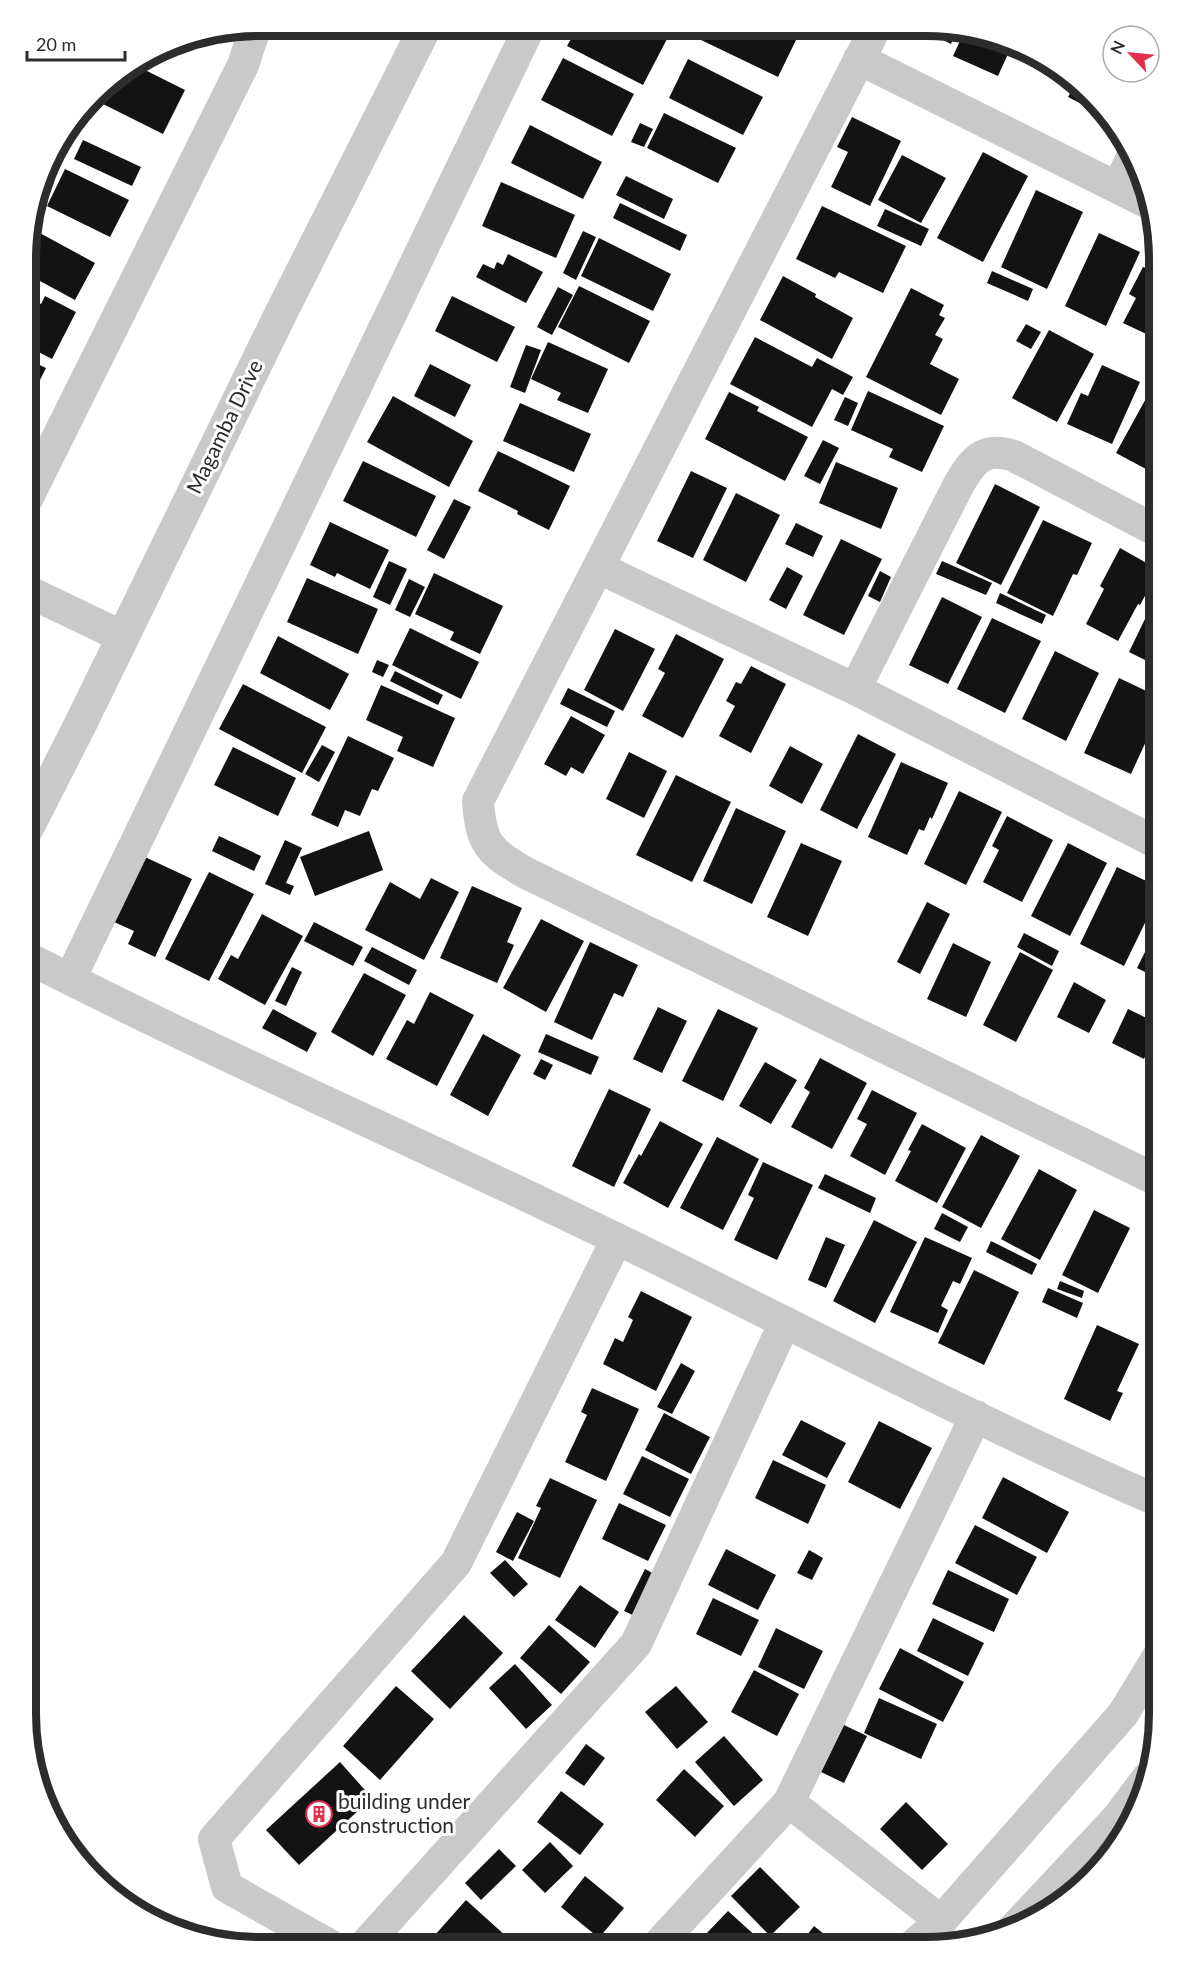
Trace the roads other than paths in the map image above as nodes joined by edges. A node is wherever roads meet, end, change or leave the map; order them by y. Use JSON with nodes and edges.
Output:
{"nodes":[{"id":1,"x":253,"y":36,"type":"edge"},
{"id":2,"x":421,"y":36,"type":"edge"},
{"id":3,"x":525,"y":36,"type":"edge"},
{"id":4,"x":871,"y":36,"type":"edge"},
{"id":5,"x":859,"y":59,"type":"junction"},
{"id":6,"x":1128,"y":165,"type":"edge"},
{"id":7,"x":1118,"y":187,"type":"junction"},
{"id":8,"x":1140,"y":199,"type":"edge"},
{"id":9,"x":36,"y":482,"type":"edge"},
{"id":10,"x":1149,"y":527,"type":"edge"},
{"id":11,"x":599,"y":568,"type":"junction"},
{"id":12,"x":36,"y":595,"type":"edge"},
{"id":13,"x":123,"y":638,"type":"junction"},
{"id":14,"x":855,"y":689,"type":"junction"},
{"id":15,"x":36,"y":811,"type":"edge"},
{"id":16,"x":1149,"y":839,"type":"edge"},
{"id":17,"x":36,"y":962,"type":"edge"},
{"id":18,"x":70,"y":979,"type":"junction"},
{"id":19,"x":1149,"y":1176,"type":"edge"},
{"id":20,"x":617,"y":1239,"type":"junction"},
{"id":21,"x":785,"y":1322,"type":"junction"},
{"id":22,"x":976,"y":1416,"type":"junction"},
{"id":23,"x":1149,"y":1497,"type":"edge"},
{"id":24,"x":1149,"y":1671,"type":"edge"},
{"id":25,"x":1132,"y":1799,"type":"edge"},
{"id":26,"x":789,"y":1802,"type":"junction"},
{"id":27,"x":1031,"y":1911,"type":"edge"},
{"id":28,"x":941,"y":1921,"type":"junction"},
{"id":29,"x":315,"y":1937,"type":"edge"},
{"id":30,"x":372,"y":1937,"type":"edge"},
{"id":31,"x":665,"y":1937,"type":"edge"},
{"id":32,"x":923,"y":1937,"type":"edge"}],
"edges":[{"from":1,"to":9,"type":"street"},
{"from":2,"to":13,"type":"street","name":"Magamba Drive"},
{"from":3,"to":18,"type":"street"},
{"from":4,"to":5,"type":"street"},
{"from":5,"to":7,"type":"street"},
{"from":5,"to":11,"type":"street"},
{"from":6,"to":7,"type":"street"},
{"from":7,"to":8,"type":"street"},
{"from":10,"to":14,"type":"street"},
{"from":11,"to":14,"type":"street"},
{"from":11,"to":19,"type":"street"},
{"from":12,"to":13,"type":"street"},
{"from":13,"to":15,"type":"street","name":"Magamba Drive"},
{"from":14,"to":16,"type":"street"},
{"from":17,"to":18,"type":"street"},
{"from":18,"to":20,"type":"street"},
{"from":20,"to":21,"type":"street"},
{"from":20,"to":29,"type":"street"},
{"from":21,"to":22,"type":"street"},
{"from":21,"to":30,"type":"street"},
{"from":22,"to":23,"type":"street"},
{"from":22,"to":26,"type":"street"},
{"from":24,"to":28,"type":"street"},
{"from":25,"to":27,"type":"street"},
{"from":26,"to":28,"type":"street"},
{"from":26,"to":31,"type":"street"},
{"from":28,"to":32,"type":"street"}]}
